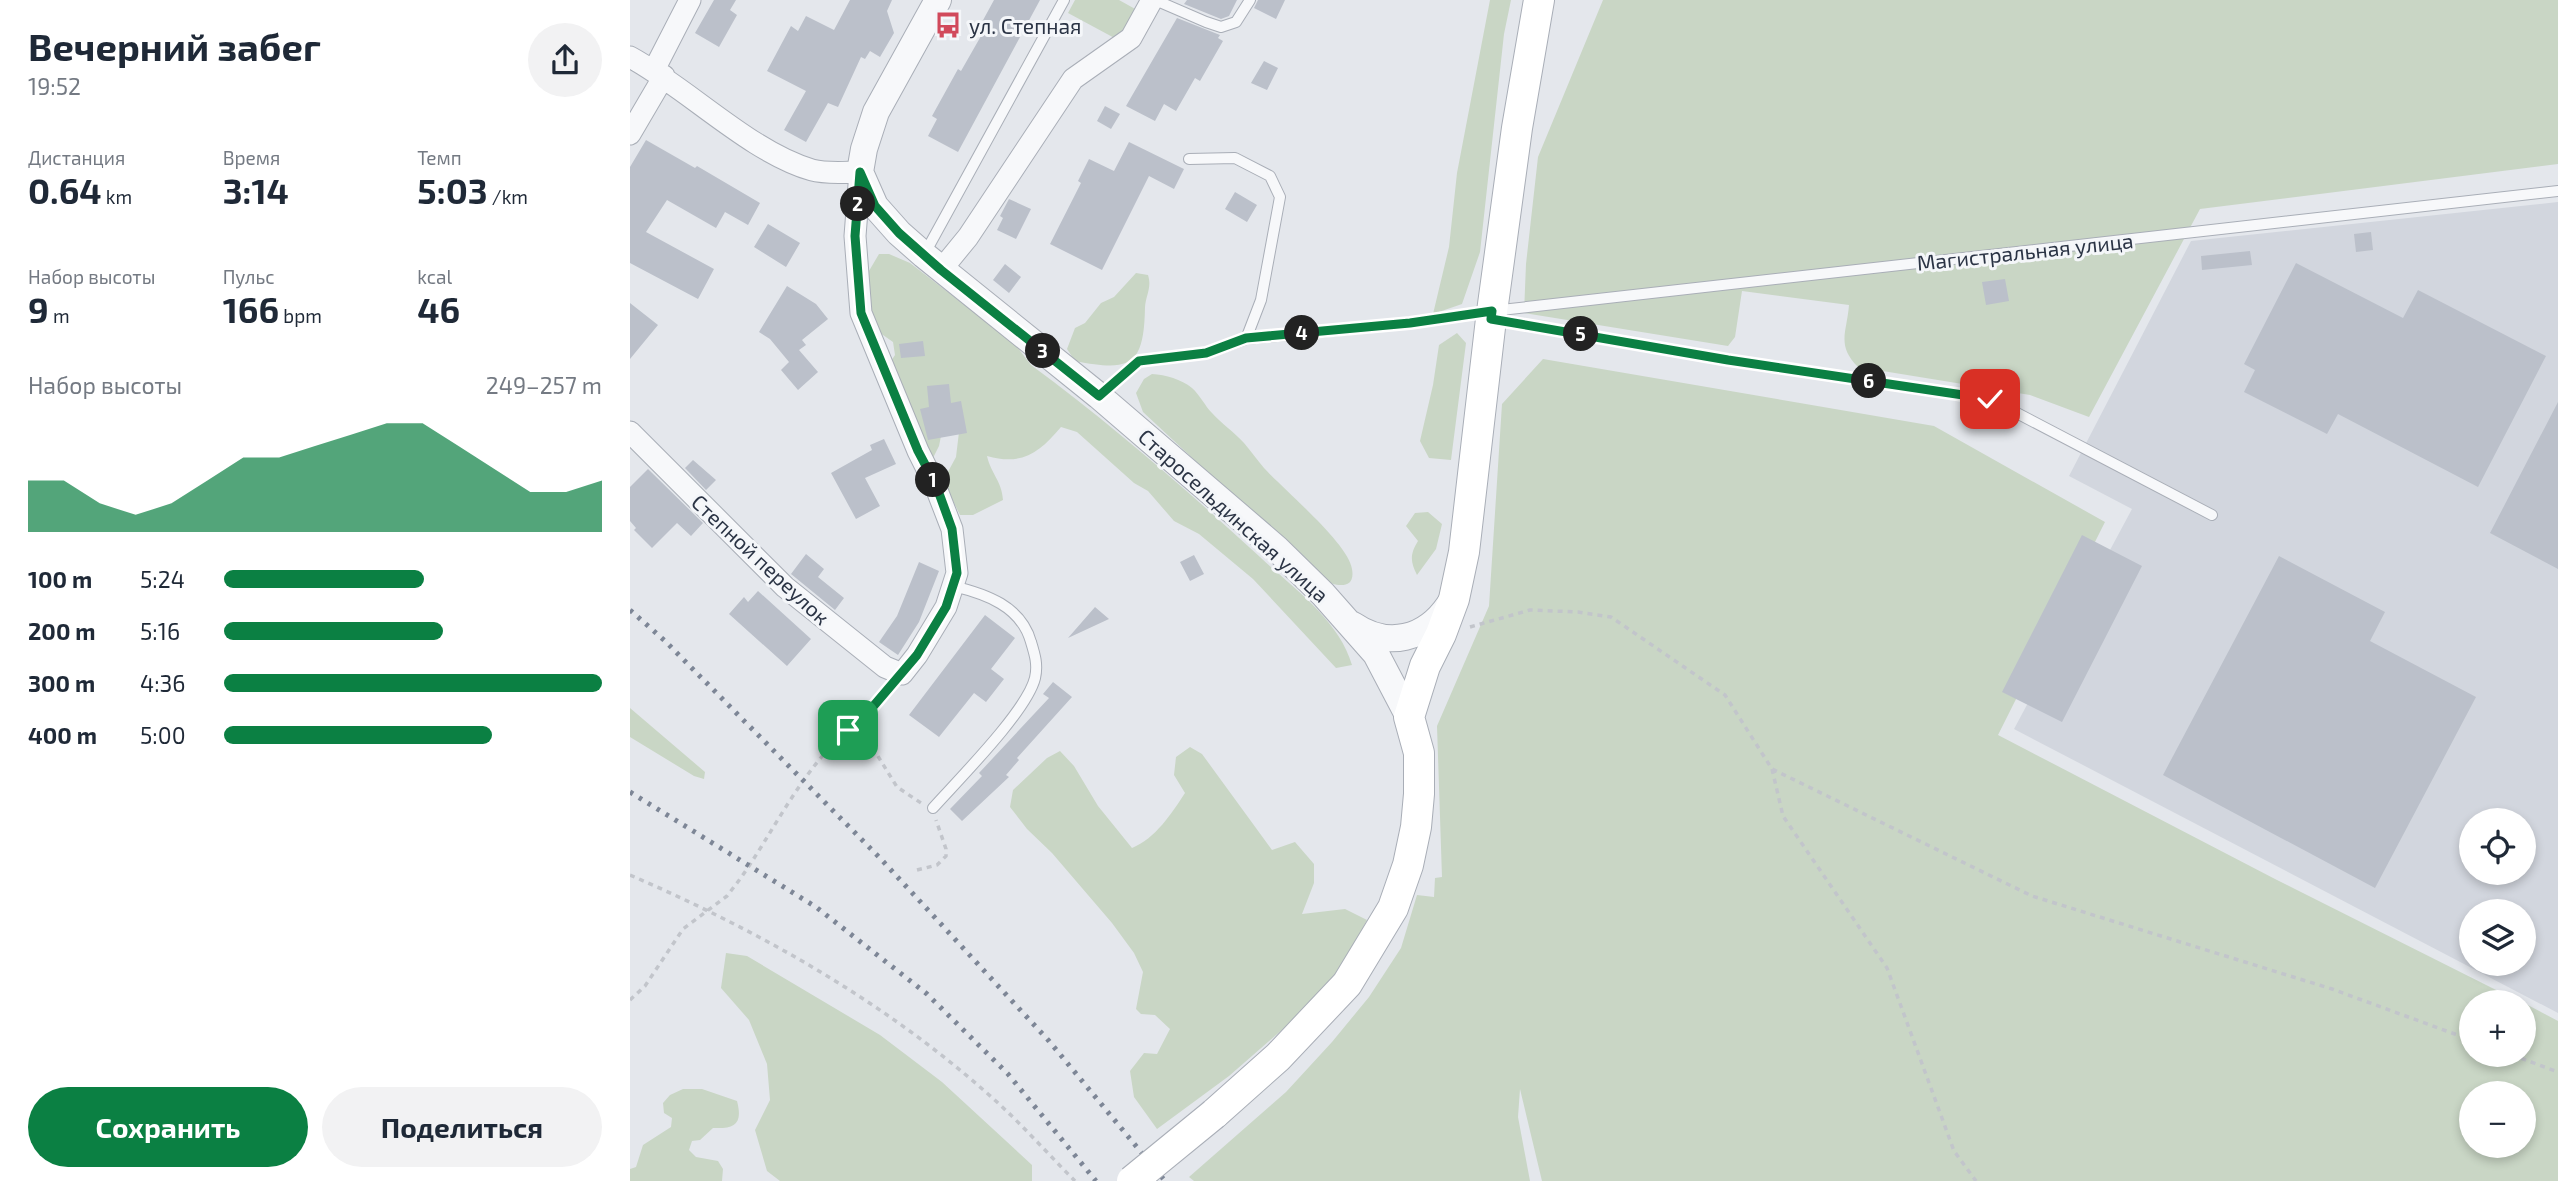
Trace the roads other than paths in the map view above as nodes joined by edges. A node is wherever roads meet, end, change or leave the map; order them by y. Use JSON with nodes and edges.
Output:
{"nodes":[{"id":1,"x":690,"y":0,"type":"edge"},
{"id":2,"x":938,"y":0,"type":"edge"},
{"id":3,"x":1065,"y":0,"type":"edge"},
{"id":4,"x":1154,"y":0,"type":"edge"},
{"id":5,"x":1250,"y":0,"type":"edge"},
{"id":6,"x":1539,"y":0,"type":"edge"},
{"id":7,"x":630,"y":57,"type":"edge"},
{"id":8,"x":659,"y":73,"type":"junction"},
{"id":9,"x":630,"y":134,"type":"edge"},
{"id":10,"x":1189,"y":159,"type":"dead end"},
{"id":11,"x":860,"y":172,"type":"junction"},
{"id":12,"x":2558,"y":191,"type":"edge"},
{"id":13,"x":932,"y":262,"type":"junction"},
{"id":14,"x":1492,"y":315,"type":"junction"},
{"id":15,"x":1246,"y":338,"type":"junction"},
{"id":16,"x":1099,"y":396,"type":"junction"},
{"id":17,"x":630,"y":432,"type":"edge"},
{"id":18,"x":2212,"y":515,"type":"dead end"},
{"id":19,"x":953,"y":586,"type":"junction"},
{"id":20,"x":1454,"y":599,"type":"junction"},
{"id":21,"x":1349,"y":622,"type":"junction"},
{"id":22,"x":1409,"y":717,"type":"junction"},
{"id":23,"x":933,"y":808,"type":"road end"},
{"id":24,"x":1132,"y":1181,"type":"edge"}],
"edges":[{"from":1,"to":8,"type":"street"},
{"from":2,"to":11,"type":"street"},
{"from":3,"to":13,"type":"lane"},
{"from":4,"to":5,"type":"lane"},
{"from":4,"to":13,"type":"street"},
{"from":6,"to":14,"type":"main road"},
{"from":7,"to":8,"type":"street"},
{"from":8,"to":9,"type":"street"},
{"from":8,"to":11,"type":"street"},
{"from":10,"to":15,"type":"lane"},
{"from":11,"to":13,"type":"street","name":"Старосельдинская улица"},
{"from":11,"to":19,"type":"street"},
{"from":12,"to":14,"type":"lane","name":"Магистральная улица"},
{"from":13,"to":16,"type":"street","name":"Старосельдинская улица"},
{"from":14,"to":15,"type":"lane","name":"Магистральная улица"},
{"from":14,"to":18,"type":"lane"},
{"from":14,"to":20,"type":"main road"},
{"from":15,"to":16,"type":"lane","name":"Магистральная улица"},
{"from":16,"to":21,"type":"street","name":"Старосельдинская улица"},
{"from":17,"to":19,"type":"street","name":"Степной переулок"},
{"from":19,"to":23,"type":"lane"},
{"from":20,"to":21,"type":"street"},
{"from":20,"to":22,"type":"main road"},
{"from":21,"to":22,"type":"street","name":"Старосельдинская улица"},
{"from":22,"to":24,"type":"main road","name":"Старосельдинская улица","bridge":true}]}
